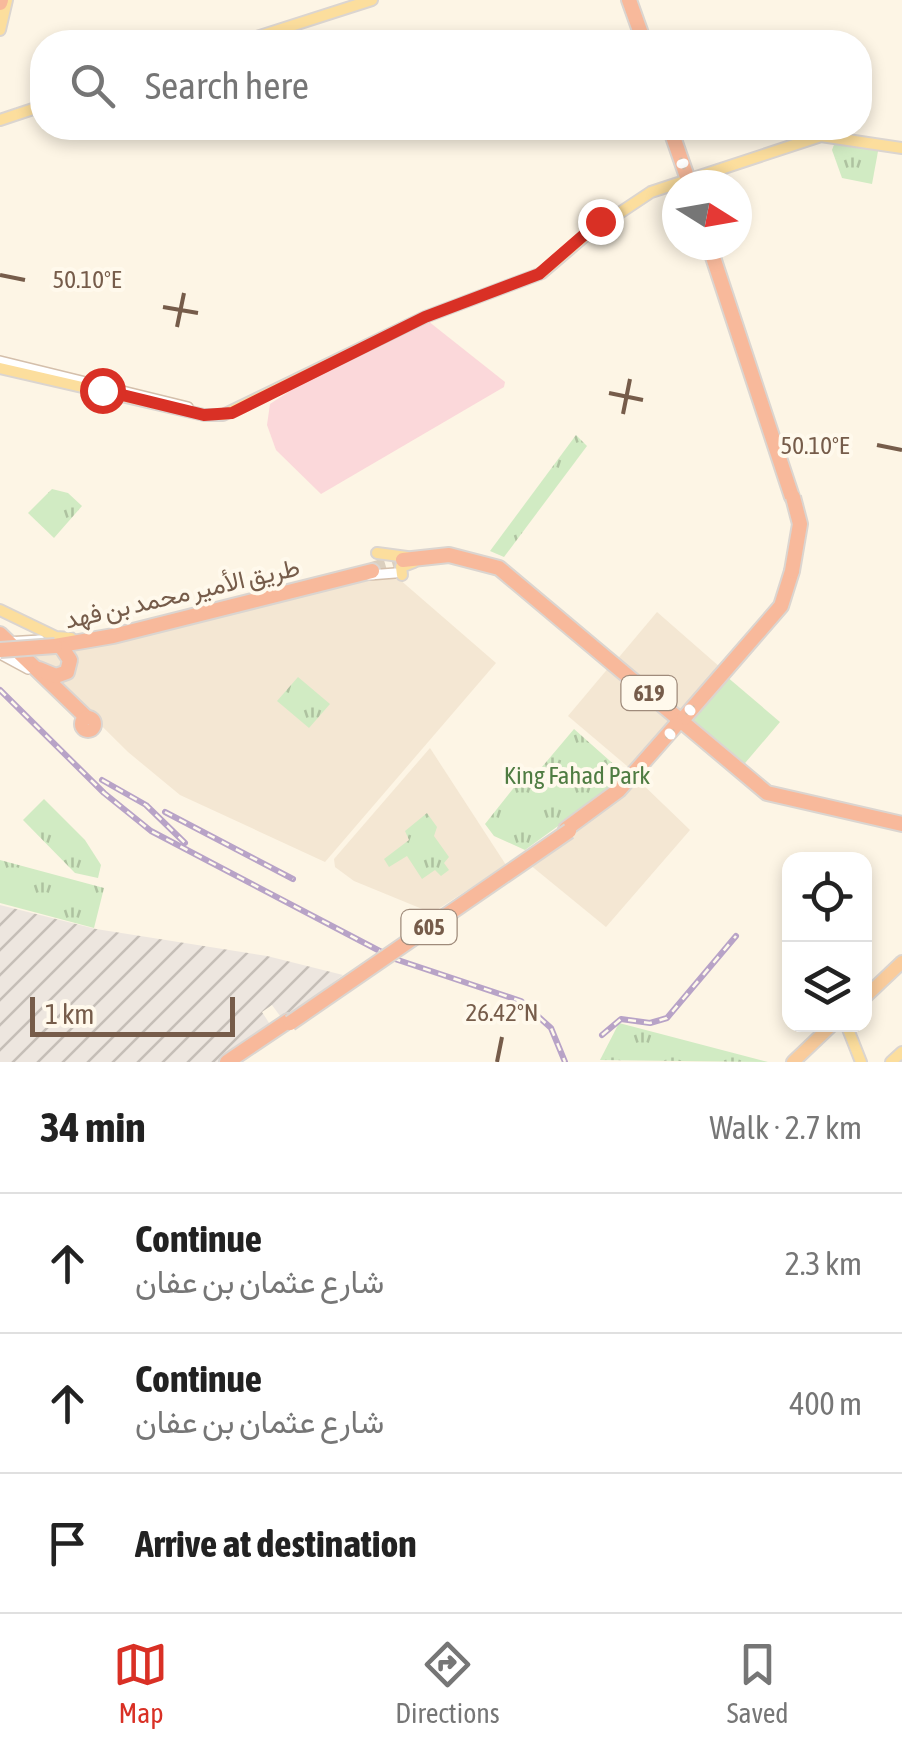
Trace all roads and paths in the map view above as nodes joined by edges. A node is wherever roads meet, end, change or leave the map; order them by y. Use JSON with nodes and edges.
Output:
{"nodes":[{"id":1,"x":375,"y":0,"type":"edge"},
{"id":2,"x":3,"y":1,"type":"edge"},
{"id":3,"x":629,"y":2,"type":"edge"},
{"id":4,"x":0,"y":30,"type":"edge"},
{"id":5,"x":282,"y":30,"type":"edge"},
{"id":6,"x":637,"y":30,"type":"edge"},
{"id":7,"x":638,"y":30,"type":"edge"},
{"id":8,"x":30,"y":113,"type":"edge"},
{"id":9,"x":0,"y":124,"type":"edge"},
{"id":10,"x":675,"y":140,"type":"edge"},
{"id":11,"x":780,"y":140,"type":"edge"},
{"id":12,"x":796,"y":140,"type":"edge"},
{"id":13,"x":836,"y":140,"type":"edge"},
{"id":14,"x":868,"y":140,"type":"edge"},
{"id":15,"x":902,"y":147,"type":"edge"},
{"id":16,"x":830,"y":153,"type":"dead end"},
{"id":17,"x":685,"y":170,"type":"edge"},
{"id":18,"x":704,"y":170,"type":"edge"},
{"id":19,"x":708,"y":170,"type":"edge"},
{"id":20,"x":662,"y":186,"type":"edge"},
{"id":21,"x":592,"y":225,"type":"junction"},
{"id":22,"x":714,"y":260,"type":"edge"},
{"id":23,"x":550,"y":263,"type":"junction"},
{"id":24,"x":539,"y":274,"type":"junction"},
{"id":25,"x":15,"y":364,"type":"junction"},
{"id":26,"x":0,"y":366,"type":"edge"},
{"id":27,"x":49,"y":375,"type":"junction"},
{"id":28,"x":26,"y":376,"type":"joint"},
{"id":29,"x":70,"y":383,"type":"junction"},
{"id":30,"x":755,"y":383,"type":"junction"},
{"id":31,"x":100,"y":387,"type":"junction"},
{"id":32,"x":139,"y":397,"type":"junction"},
{"id":33,"x":168,"y":405,"type":"junction"},
{"id":34,"x":188,"y":409,"type":"junction"},
{"id":35,"x":216,"y":416,"type":"junction"},
{"id":36,"x":372,"y":565,"type":"junction"},
{"id":37,"x":403,"y":565,"type":"junction"},
{"id":38,"x":274,"y":594,"type":"junction"},
{"id":39,"x":244,"y":601,"type":"junction"},
{"id":40,"x":0,"y":610,"type":"edge"},
{"id":41,"x":762,"y":626,"type":"junction"},
{"id":42,"x":115,"y":635,"type":"junction"},
{"id":43,"x":61,"y":643,"type":"junction"},
{"id":44,"x":5,"y":645,"type":"edge"},
{"id":45,"x":30,"y":666,"type":"junction"},
{"id":46,"x":84,"y":720,"type":"dead end"},
{"id":47,"x":680,"y":722,"type":"junction"},
{"id":48,"x":619,"y":792,"type":"junction"},
{"id":49,"x":594,"y":812,"type":"junction"},
{"id":50,"x":902,"y":826,"type":"edge"},
{"id":51,"x":902,"y":960,"type":"edge"},
{"id":52,"x":872,"y":988,"type":"edge"},
{"id":53,"x":294,"y":1018,"type":"junction"},
{"id":54,"x":826,"y":1032,"type":"edge"},
{"id":55,"x":849,"y":1032,"type":"edge"},
{"id":56,"x":808,"y":1049,"type":"junction"},
{"id":57,"x":902,"y":1053,"type":"edge"},
{"id":58,"x":230,"y":1062,"type":"edge"},
{"id":59,"x":792,"y":1062,"type":"edge"},
{"id":60,"x":801,"y":1062,"type":"edge"},
{"id":61,"x":861,"y":1062,"type":"edge"},
{"id":62,"x":893,"y":1062,"type":"edge"}],
"edges":[{"from":1,"to":5,"type":"main road"},
{"from":2,"to":4,"type":"main road"},
{"from":3,"to":6,"type":"highway"},
{"from":3,"to":7,"type":"highway"},
{"from":8,"to":9,"type":"main road"},
{"from":10,"to":17,"type":"highway"},
{"from":11,"to":18,"type":"main road"},
{"from":12,"to":19,"type":"main road"},
{"from":13,"to":16,"type":"main road"},
{"from":14,"to":15,"type":"main road"},
{"from":20,"to":21,"type":"main road"},
{"from":21,"to":23,"type":"main road"},
{"from":21,"to":24,"type":"main road"},
{"from":22,"to":30,"type":"highway","number":"605"},
{"from":23,"to":24,"type":"main road"},
{"from":23,"to":34,"type":"main road"},
{"from":24,"to":35,"type":"main road"},
{"from":25,"to":26,"type":"main road"},
{"from":25,"to":27,"type":"main road"},
{"from":25,"to":31,"type":"main road"},
{"from":26,"to":27,"type":"main road"},
{"from":26,"to":28,"type":"main road"},
{"from":26,"to":31,"type":"main road"},
{"from":27,"to":29,"type":"main road"},
{"from":28,"to":29,"type":"main road"},
{"from":29,"to":31,"type":"main road"},
{"from":29,"to":34,"type":"main road"},
{"from":30,"to":41,"type":"main road"},
{"from":30,"to":41,"type":"highway","number":"605","bridge":true},
{"from":31,"to":32,"type":"main road"},
{"from":31,"to":34,"type":"main road"},
{"from":32,"to":33,"type":"main road"},
{"from":32,"to":34,"type":"main road"},
{"from":33,"to":34,"type":"main road"},
{"from":33,"to":35,"type":"main road"},
{"from":34,"to":35,"type":"main road"},
{"from":36,"to":37,"type":"main road"},
{"from":36,"to":37,"type":"main road"},
{"from":36,"to":38,"type":"highway","name":"طريق الأمير محمد بن فهد"},
{"from":36,"to":39,"type":"main road"},
{"from":36,"to":39,"type":"main road"},
{"from":37,"to":47,"type":"highway","number":"619"},
{"from":38,"to":39,"type":"highway"},
{"from":38,"to":42,"type":"highway","name":"طريق الأمير محمد بن فهد"},
{"from":39,"to":42,"type":"main road"},
{"from":39,"to":43,"type":"main road"},
{"from":40,"to":43,"type":"main road"},
{"from":41,"to":47,"type":"highway","number":"605"},
{"from":42,"to":43,"type":"highway","name":"طريق الأمير محمد بن فهد"},
{"from":43,"to":44,"type":"highway","name":"طريق الأمير محمد بن فهد","bridge":true},
{"from":43,"to":44,"type":"main road"},
{"from":43,"to":45,"type":"highway"},
{"from":44,"to":45,"type":"highway"},
{"from":45,"to":46,"type":"highway"},
{"from":47,"to":48,"type":"highway","number":"605"},
{"from":47,"to":49,"type":"highway","number":"605"},
{"from":47,"to":50,"type":"highway","number":"619"},
{"from":48,"to":49,"type":"highway"},
{"from":48,"to":53,"type":"main road","bridge":true},
{"from":49,"to":53,"type":"highway","number":"605","bridge":true},
{"from":51,"to":52,"type":"highway"},
{"from":53,"to":58,"type":"highway","number":"605"},
{"from":53,"to":58,"type":"main road"},
{"from":54,"to":56,"type":"highway"},
{"from":55,"to":61,"type":"main road"},
{"from":56,"to":59,"type":"highway"},
{"from":56,"to":60,"type":"main road"},
{"from":57,"to":62,"type":"main road"}]}
